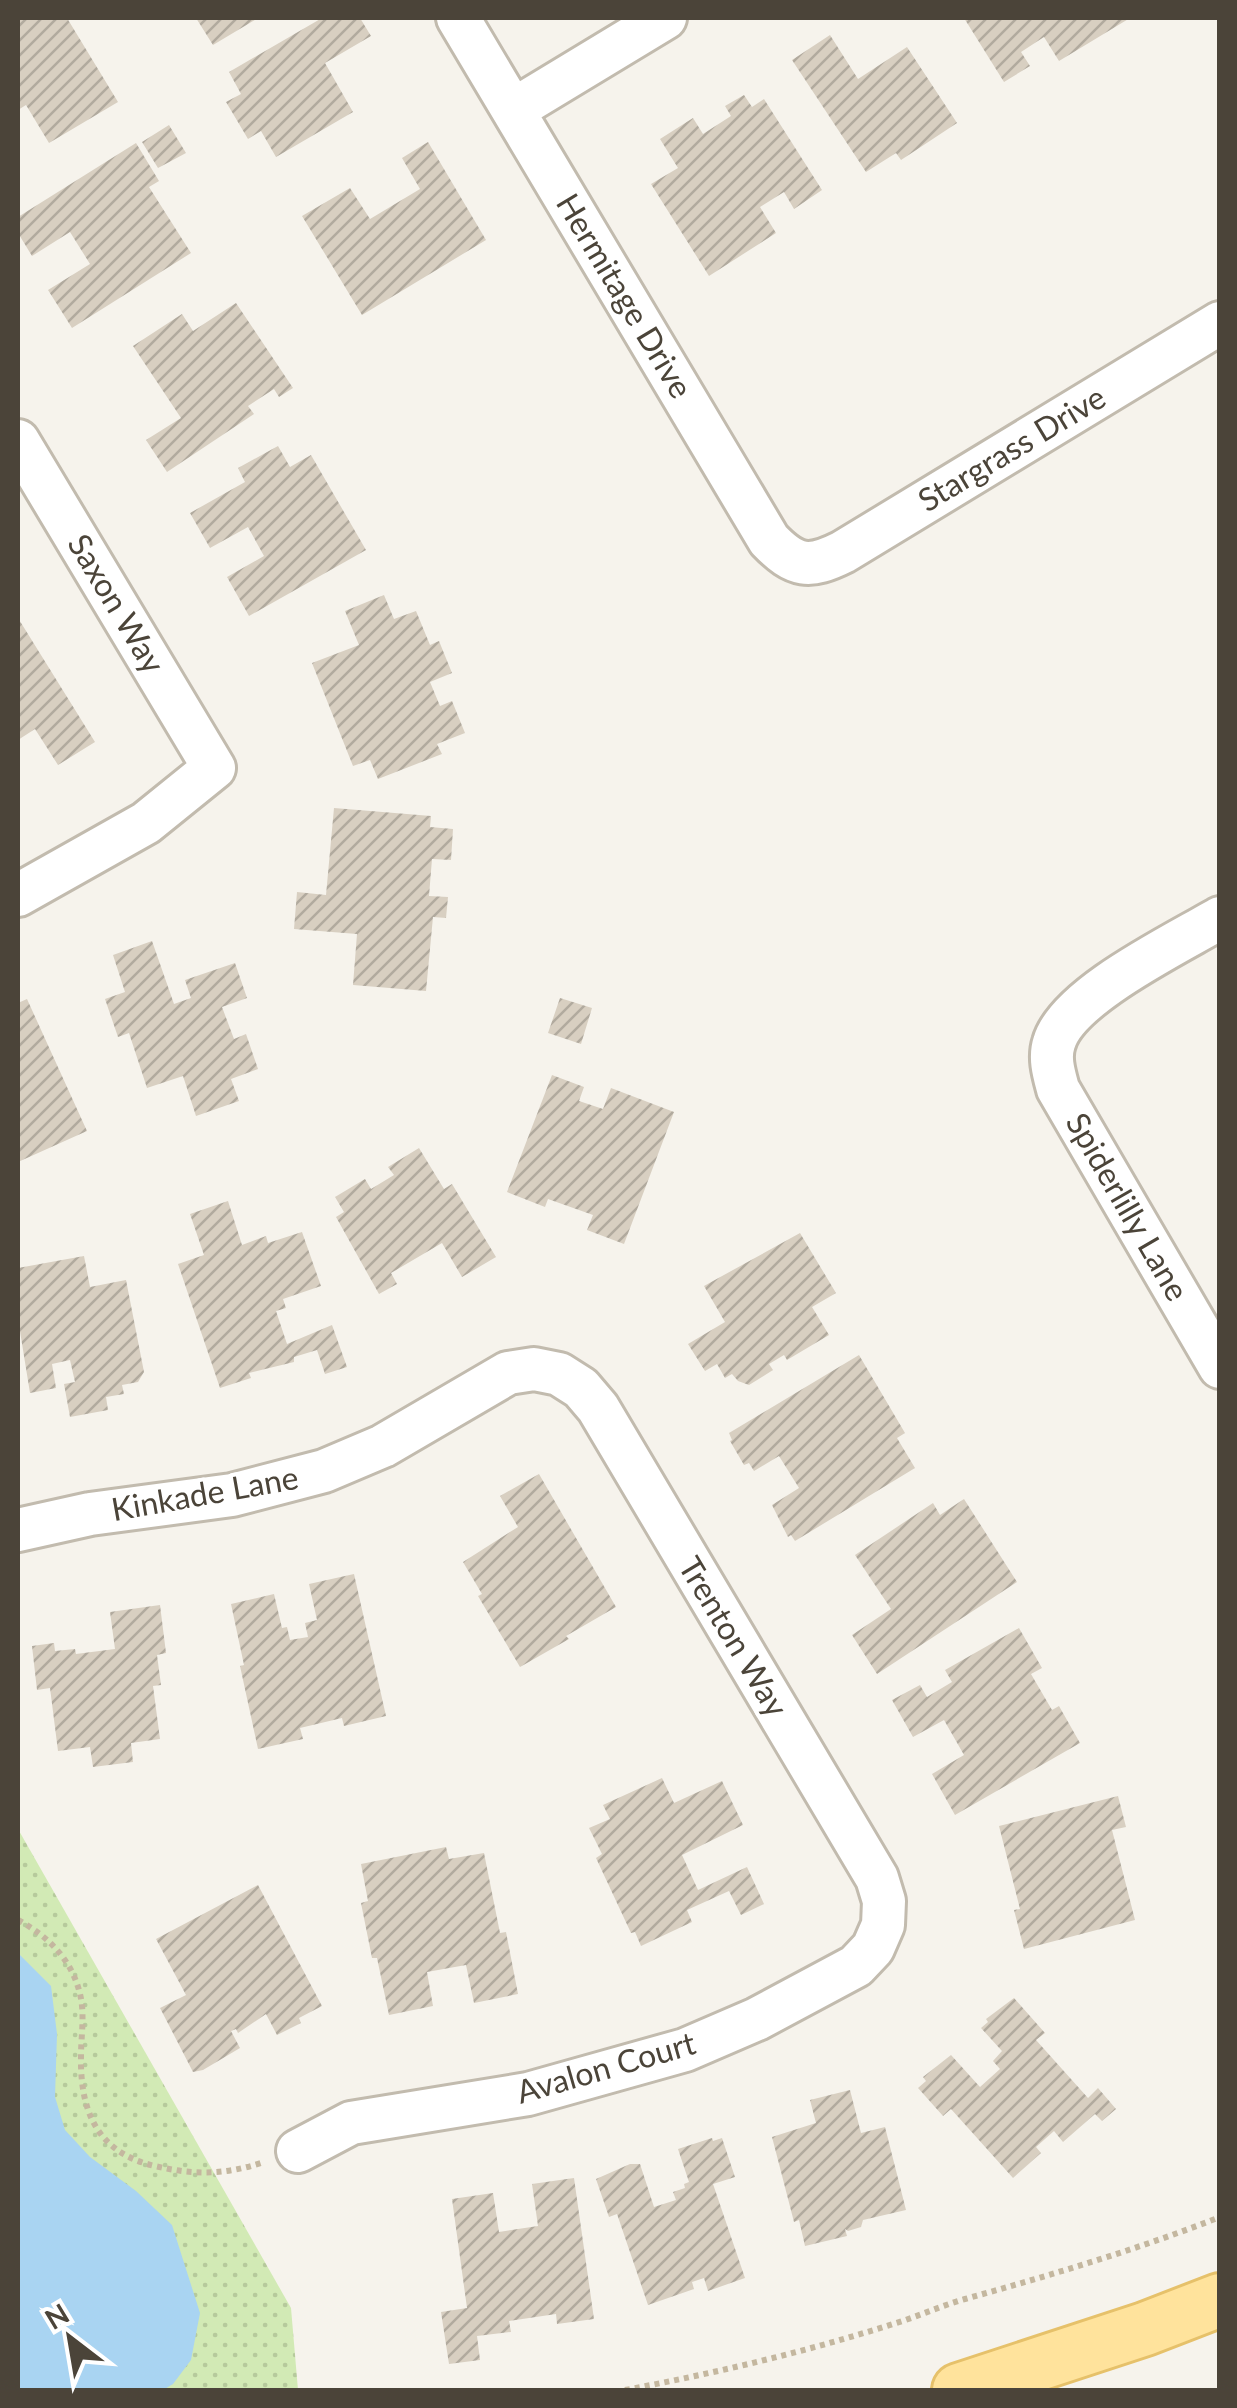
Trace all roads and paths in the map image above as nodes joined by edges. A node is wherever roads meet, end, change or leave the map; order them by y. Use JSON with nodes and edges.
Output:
{"nodes":[{"id":1,"x":458,"y":18,"type":"edge"},
{"id":2,"x":665,"y":18,"type":"edge"},
{"id":3,"x":513,"y":110,"type":"junction"},
{"id":4,"x":1220,"y":323,"type":"edge"},
{"id":5,"x":18,"y":441,"type":"edge"},
{"id":6,"x":801,"y":564,"type":"joint"},
{"id":7,"x":18,"y":895,"type":"edge"},
{"id":8,"x":1220,"y":918,"type":"edge"},
{"id":9,"x":1220,"y":1366,"type":"edge"},
{"id":10,"x":548,"y":1372,"type":"joint"},
{"id":11,"x":18,"y":1530,"type":"edge"},
{"id":12,"x":18,"y":1920,"type":"edge"},
{"id":13,"x":882,"y":1926,"type":"joint"},
{"id":14,"x":298,"y":2151,"type":"joint"},
{"id":15,"x":1220,"y":2217,"type":"edge"},
{"id":16,"x":1220,"y":2300,"type":"edge"},
{"id":17,"x":625,"y":2390,"type":"edge"},
{"id":18,"x":958,"y":2390,"type":"edge"}],
"edges":[{"from":1,"to":3,"type":"street","name":"Hermitage Drive"},
{"from":2,"to":3,"type":"street"},
{"from":3,"to":6,"type":"street","name":"Hermitage Drive"},
{"from":4,"to":6,"type":"street","name":"Stargrass Drive"},
{"from":5,"to":7,"type":"street","name":"Saxon Way"},
{"from":8,"to":9,"type":"street","name":"Spiderlilly Lane"},
{"from":10,"to":11,"type":"street","name":"Kinkade Lane"},
{"from":10,"to":13,"type":"street","name":"Trenton Way"},
{"from":12,"to":14,"type":"path"},
{"from":13,"to":14,"type":"street","name":"Avalon Court"},
{"from":15,"to":17,"type":"path"},
{"from":16,"to":18,"type":"main road"}]}
